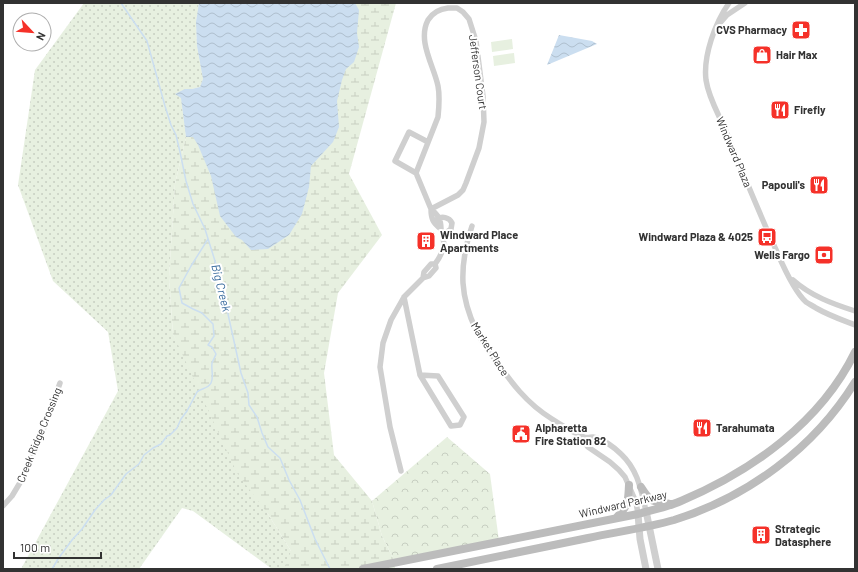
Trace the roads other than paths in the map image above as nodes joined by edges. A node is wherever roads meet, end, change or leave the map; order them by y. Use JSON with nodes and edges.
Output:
{"nodes":[{"id":1,"x":729,"y":3,"type":"edge"},
{"id":2,"x":745,"y":3,"type":"edge"},
{"id":3,"x":718,"y":24,"type":"junction"},
{"id":4,"x":428,"y":142,"type":"junction"},
{"id":5,"x":416,"y":173,"type":"junction"},
{"id":6,"x":431,"y":209,"type":"junction"},
{"id":7,"x":436,"y":220,"type":"junction"},
{"id":8,"x":472,"y":226,"type":"dead end"},
{"id":9,"x":442,"y":232,"type":"junction"},
{"id":10,"x":444,"y":246,"type":"junction"},
{"id":11,"x":465,"y":251,"type":"junction"},
{"id":12,"x":789,"y":276,"type":"junction"},
{"id":13,"x":404,"y":297,"type":"junction"},
{"id":14,"x":855,"y":311,"type":"edge"},
{"id":15,"x":855,"y":325,"type":"edge"},
{"id":16,"x":855,"y":352,"type":"edge"},
{"id":17,"x":420,"y":375,"type":"junction"},
{"id":18,"x":855,"y":382,"type":"edge"},
{"id":19,"x":60,"y":383,"type":"dead end"},
{"id":20,"x":583,"y":437,"type":"junction"},
{"id":21,"x":401,"y":472,"type":"dead end"},
{"id":22,"x":629,"y":485,"type":"junction"},
{"id":23,"x":641,"y":487,"type":"junction"},
{"id":24,"x":673,"y":504,"type":"junction"},
{"id":25,"x":3,"y":506,"type":"edge"},
{"id":26,"x":646,"y":512,"type":"junction"},
{"id":27,"x":638,"y":514,"type":"junction"},
{"id":28,"x":616,"y":518,"type":"junction"},
{"id":29,"x":649,"y":526,"type":"junction"},
{"id":30,"x":639,"y":528,"type":"junction"},
{"id":31,"x":363,"y":569,"type":"edge"},
{"id":32,"x":437,"y":569,"type":"edge"},
{"id":33,"x":646,"y":569,"type":"edge"},
{"id":34,"x":658,"y":569,"type":"edge"}],
"edges":[{"from":1,"to":3,"type":"street","name":"Windward Plaza"},
{"from":2,"to":3,"type":"street","name":"Windward Plaza"},
{"from":3,"to":12,"type":"street","name":"Windward Plaza"},
{"from":4,"to":5,"type":"street","name":"Jefferson Court"},
{"from":4,"to":5,"type":"street"},
{"from":4,"to":6,"type":"street","name":"Jefferson Court"},
{"from":5,"to":6,"type":"street"},
{"from":6,"to":7,"type":"street"},
{"from":7,"to":9,"type":"street"},
{"from":7,"to":9,"type":"street"},
{"from":8,"to":11,"type":"street","name":"Market Place"},
{"from":9,"to":10,"type":"street"},
{"from":10,"to":11,"type":"street"},
{"from":10,"to":13,"type":"street"},
{"from":11,"to":20,"type":"street","name":"Market Place"},
{"from":12,"to":14,"type":"street","name":"Windward Plaza"},
{"from":12,"to":15,"type":"street","name":"Windward Plaza"},
{"from":13,"to":17,"type":"street"},
{"from":13,"to":21,"type":"street"},
{"from":16,"to":24,"type":"main road","name":"Windward Parkway"},
{"from":17,"to":17,"type":"street"},
{"from":18,"to":29,"type":"main road"},
{"from":19,"to":25,"type":"street","name":"Creek Ridge Crossing"},
{"from":20,"to":22,"type":"street","name":"Market Place"},
{"from":20,"to":23,"type":"street","name":"Market Place"},
{"from":22,"to":27,"type":"street","name":"Market Place"},
{"from":22,"to":28,"type":"main road"},
{"from":23,"to":24,"type":"main road"},
{"from":23,"to":26,"type":"street","name":"Market Place"},
{"from":24,"to":26,"type":"main road","name":"Windward Parkway"},
{"from":26,"to":27,"type":"main road","name":"Windward Parkway"},
{"from":26,"to":29,"type":"street"},
{"from":27,"to":28,"type":"main road","name":"Windward Parkway"},
{"from":27,"to":30,"type":"street"},
{"from":28,"to":31,"type":"main road","name":"Windward Parkway"},
{"from":29,"to":30,"type":"main road"},
{"from":29,"to":34,"type":"street"},
{"from":30,"to":32,"type":"main road"},
{"from":30,"to":33,"type":"street"}]}
